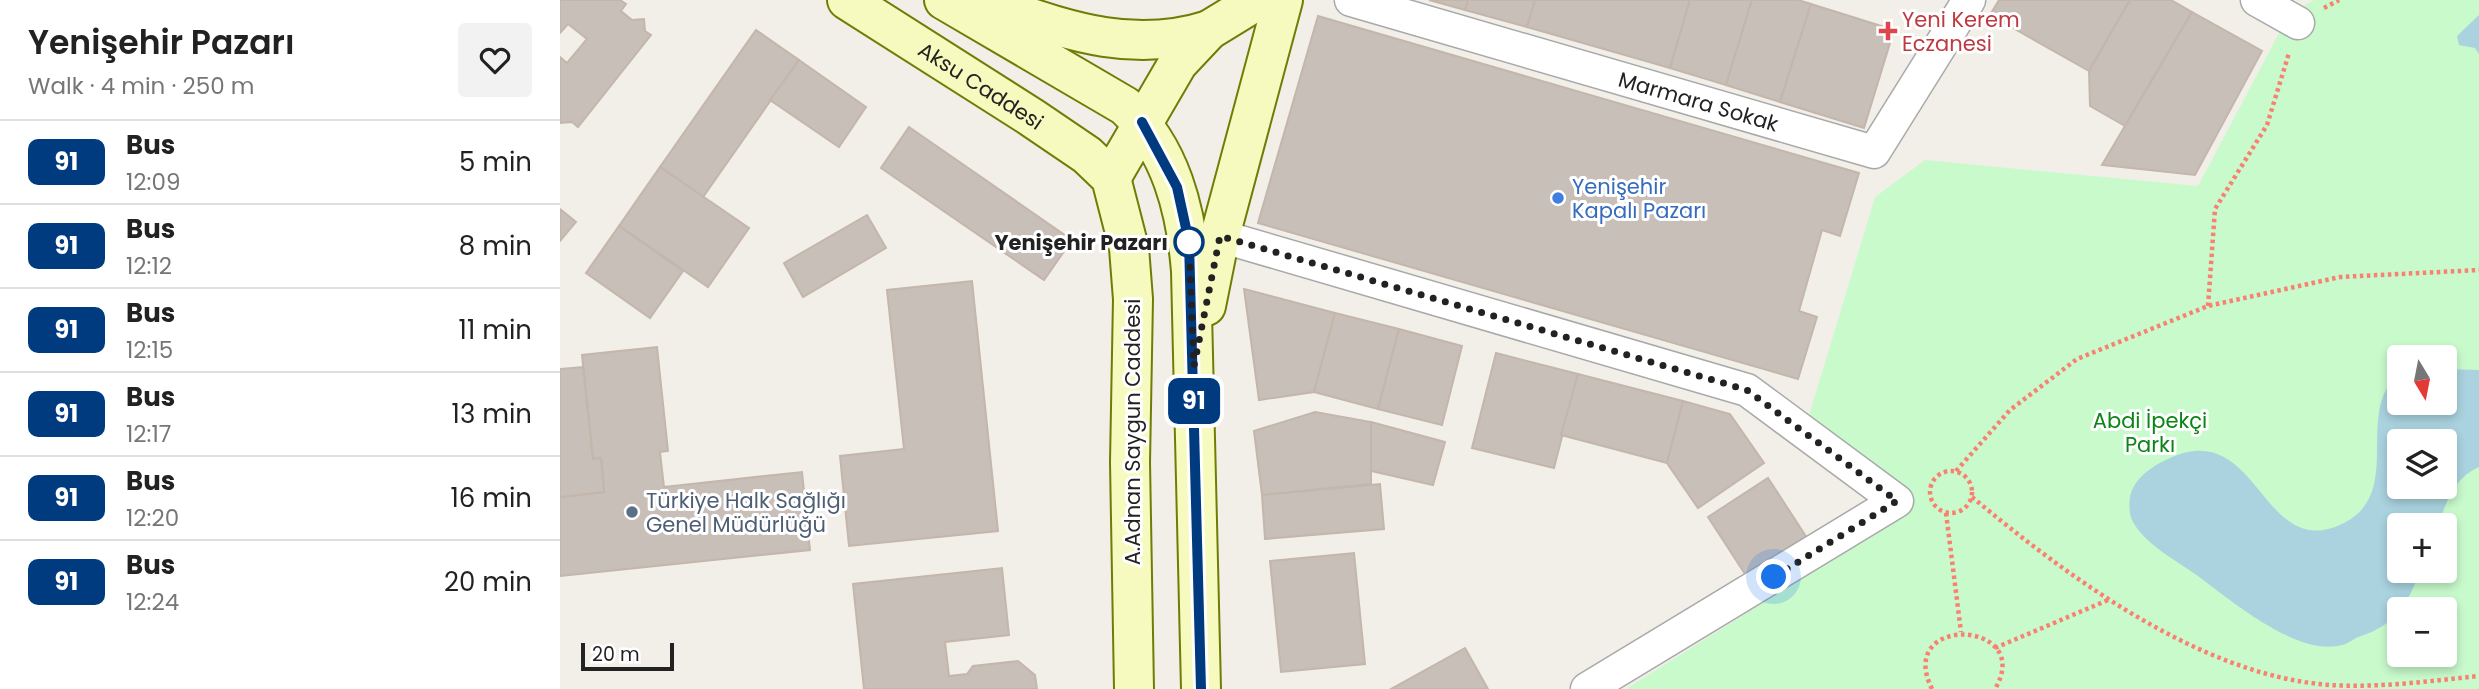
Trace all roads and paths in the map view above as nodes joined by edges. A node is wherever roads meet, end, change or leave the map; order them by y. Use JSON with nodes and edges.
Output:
{"nodes":[{"id":1,"x":847,"y":0,"type":"edge"},
{"id":2,"x":944,"y":0,"type":"edge"},
{"id":3,"x":977,"y":0,"type":"edge"},
{"id":4,"x":1258,"y":0,"type":"edge"},
{"id":5,"x":1283,"y":0,"type":"edge"},
{"id":6,"x":1351,"y":0,"type":"edge"},
{"id":7,"x":1969,"y":0,"type":"edge"},
{"id":8,"x":2257,"y":0,"type":"edge"},
{"id":9,"x":2298,"y":23,"type":"joint"},
{"id":10,"x":1209,"y":30,"type":"junction"},
{"id":11,"x":1142,"y":122,"type":"junction"},
{"id":12,"x":1111,"y":178,"type":"junction"},
{"id":13,"x":1220,"y":236,"type":"junction"},
{"id":14,"x":2479,"y":270,"type":"edge"},
{"id":15,"x":2208,"y":306,"type":"junction"},
{"id":16,"x":1194,"y":366,"type":"junction"},
{"id":17,"x":1956,"y":471,"type":"junction"},
{"id":18,"x":1972,"y":497,"type":"junction"},
{"id":19,"x":1946,"y":513,"type":"junction"},
{"id":20,"x":2109,"y":600,"type":"junction"},
{"id":21,"x":1961,"y":632,"type":"junction"},
{"id":22,"x":1995,"y":648,"type":"junction"},
{"id":23,"x":2479,"y":676,"type":"edge"},
{"id":24,"x":1134,"y":689,"type":"edge"},
{"id":25,"x":1201,"y":689,"type":"edge"},
{"id":26,"x":1587,"y":689,"type":"edge"},
{"id":27,"x":1932,"y":689,"type":"edge"},
{"id":28,"x":1995,"y":689,"type":"edge"}],
"edges":[{"from":1,"to":12,"type":"main road","name":"Aksu Caddesi"},
{"from":2,"to":11,"type":"main road"},
{"from":3,"to":10,"type":"main road"},
{"from":4,"to":10,"type":"main road"},
{"from":5,"to":13,"type":"main road"},
{"from":6,"to":7,"type":"street","name":"Marmara Sokak"},
{"from":8,"to":9,"type":"street"},
{"from":9,"to":15,"type":"path"},
{"from":10,"to":11,"type":"main road"},
{"from":11,"to":12,"type":"main road"},
{"from":11,"to":16,"type":"main road"},
{"from":12,"to":24,"type":"main road","name":"A.Adnan Saygun Caddesi"},
{"from":13,"to":16,"type":"main road"},
{"from":13,"to":26,"type":"street"},
{"from":14,"to":15,"type":"path"},
{"from":15,"to":17,"type":"path"},
{"from":16,"to":25,"type":"main road"},
{"from":17,"to":18,"type":"path"},
{"from":17,"to":19,"type":"path"},
{"from":18,"to":19,"type":"path"},
{"from":18,"to":20,"type":"path"},
{"from":19,"to":21,"type":"path"},
{"from":20,"to":22,"type":"path"},
{"from":20,"to":23,"type":"path"},
{"from":21,"to":22,"type":"path"},
{"from":21,"to":27,"type":"path"},
{"from":22,"to":28,"type":"path"}]}
